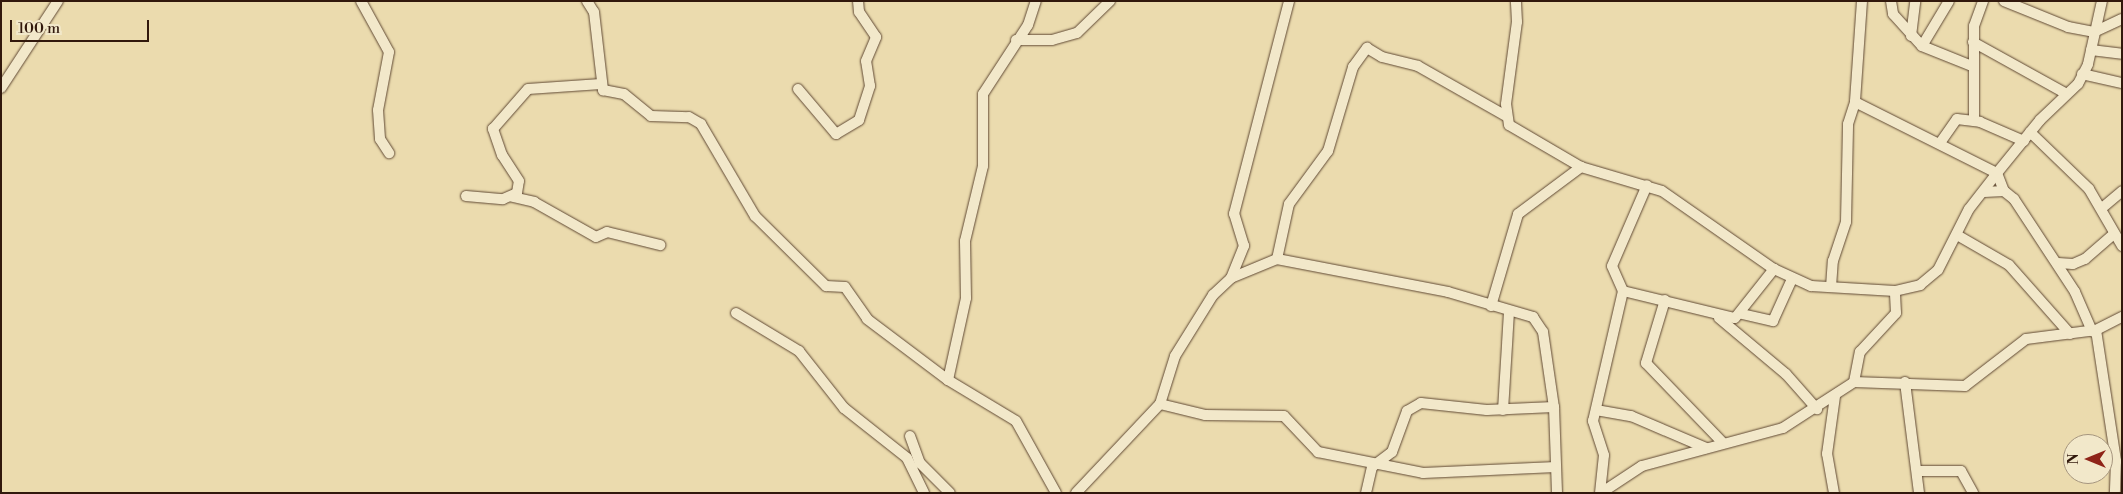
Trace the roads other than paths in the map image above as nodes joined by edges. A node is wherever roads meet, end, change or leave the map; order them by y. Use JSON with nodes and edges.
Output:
{"nodes":[{"id":1,"x":58,"y":1,"type":"edge"},
{"id":2,"x":361,"y":1,"type":"edge"},
{"id":3,"x":587,"y":1,"type":"edge"},
{"id":4,"x":858,"y":1,"type":"edge"},
{"id":5,"x":1036,"y":1,"type":"edge"},
{"id":6,"x":1110,"y":1,"type":"edge"},
{"id":7,"x":1289,"y":1,"type":"edge"},
{"id":8,"x":1516,"y":1,"type":"edge"},
{"id":9,"x":1862,"y":1,"type":"edge"},
{"id":10,"x":1891,"y":1,"type":"edge"},
{"id":11,"x":1915,"y":1,"type":"edge"},
{"id":12,"x":1949,"y":1,"type":"edge"},
{"id":13,"x":1983,"y":1,"type":"edge"},
{"id":14,"x":2004,"y":1,"type":"edge"},
{"id":15,"x":2102,"y":1,"type":"edge"},
{"id":16,"x":2122,"y":19,"type":"edge"},
{"id":17,"x":2094,"y":32,"type":"junction"},
{"id":18,"x":1911,"y":36,"type":"junction"},
{"id":19,"x":1016,"y":40,"type":"junction"},
{"id":20,"x":1973,"y":42,"type":"junction"},
{"id":21,"x":1922,"y":46,"type":"junction"},
{"id":22,"x":2091,"y":50,"type":"junction"},
{"id":23,"x":2122,"y":54,"type":"edge"},
{"id":24,"x":1972,"y":66,"type":"junction"},
{"id":25,"x":2082,"y":74,"type":"junction"},
{"id":26,"x":2122,"y":83,"type":"edge"},
{"id":27,"x":601,"y":84,"type":"junction"},
{"id":28,"x":1,"y":88,"type":"edge"},
{"id":29,"x":798,"y":89,"type":"dead end"},
{"id":30,"x":2067,"y":94,"type":"junction"},
{"id":31,"x":1855,"y":102,"type":"junction"},
{"id":32,"x":1506,"y":116,"type":"junction"},
{"id":33,"x":1974,"y":121,"type":"junction"},
{"id":34,"x":2030,"y":132,"type":"junction"},
{"id":35,"x":2024,"y":141,"type":"junction"},
{"id":36,"x":1940,"y":143,"type":"junction"},
{"id":37,"x":389,"y":154,"type":"dead end"},
{"id":38,"x":1581,"y":167,"type":"junction"},
{"id":39,"x":1997,"y":173,"type":"junction"},
{"id":40,"x":1647,"y":185,"type":"junction"},
{"id":41,"x":2004,"y":191,"type":"junction"},
{"id":42,"x":2122,"y":191,"type":"edge"},
{"id":43,"x":1984,"y":192,"type":"junction"},
{"id":44,"x":466,"y":196,"type":"dead end"},
{"id":45,"x":514,"y":196,"type":"junction"},
{"id":46,"x":2102,"y":208,"type":"junction"},
{"id":47,"x":2113,"y":234,"type":"junction"},
{"id":48,"x":1958,"y":235,"type":"junction"},
{"id":49,"x":660,"y":245,"type":"dead end"},
{"id":50,"x":2122,"y":246,"type":"edge"},
{"id":51,"x":1276,"y":259,"type":"junction"},
{"id":52,"x":2058,"y":263,"type":"junction"},
{"id":53,"x":1774,"y":269,"type":"junction"},
{"id":54,"x":1231,"y":278,"type":"junction"},
{"id":55,"x":1792,"y":279,"type":"junction"},
{"id":56,"x":1831,"y":287,"type":"junction"},
{"id":57,"x":1623,"y":291,"type":"junction"},
{"id":58,"x":1895,"y":291,"type":"junction"},
{"id":59,"x":1665,"y":300,"type":"junction"},
{"id":60,"x":1491,"y":306,"type":"junction"},
{"id":61,"x":1508,"y":312,"type":"junction"},
{"id":62,"x":736,"y":313,"type":"dead end"},
{"id":63,"x":1742,"y":314,"type":"junction"},
{"id":64,"x":1716,"y":316,"type":"junction"},
{"id":65,"x":2122,"y":317,"type":"edge"},
{"id":66,"x":2094,"y":330,"type":"junction"},
{"id":67,"x":2070,"y":334,"type":"junction"},
{"id":68,"x":948,"y":380,"type":"junction"},
{"id":69,"x":1854,"y":382,"type":"junction"},
{"id":70,"x":1904,"y":382,"type":"junction"},
{"id":71,"x":1835,"y":396,"type":"junction"},
{"id":72,"x":1160,"y":404,"type":"junction"},
{"id":73,"x":1554,"y":407,"type":"junction"},
{"id":74,"x":1817,"y":409,"type":"junction"},
{"id":75,"x":1502,"y":410,"type":"junction"},
{"id":76,"x":1596,"y":410,"type":"junction"},
{"id":77,"x":910,"y":436,"type":"dead end"},
{"id":78,"x":1722,"y":442,"type":"junction"},
{"id":79,"x":1706,"y":448,"type":"junction"},
{"id":80,"x":1378,"y":461,"type":"junction"},
{"id":81,"x":1556,"y":467,"type":"junction"},
{"id":82,"x":1917,"y":471,"type":"junction"},
{"id":83,"x":924,"y":493,"type":"edge"},
{"id":84,"x":950,"y":493,"type":"edge"},
{"id":85,"x":1056,"y":493,"type":"edge"},
{"id":86,"x":1076,"y":493,"type":"edge"},
{"id":87,"x":1366,"y":493,"type":"edge"},
{"id":88,"x":1557,"y":493,"type":"edge"},
{"id":89,"x":1601,"y":493,"type":"edge"},
{"id":90,"x":1834,"y":493,"type":"edge"},
{"id":91,"x":1919,"y":493,"type":"edge"},
{"id":92,"x":1973,"y":493,"type":"edge"},
{"id":93,"x":2115,"y":493,"type":"edge"}],
"edges":[{"from":1,"to":28,"type":"street"},
{"from":2,"to":37,"type":"street"},
{"from":3,"to":27,"type":"street"},
{"from":4,"to":29,"type":"street"},
{"from":5,"to":19,"type":"street"},
{"from":6,"to":19,"type":"street"},
{"from":7,"to":54,"type":"street"},
{"from":8,"to":32,"type":"street"},
{"from":9,"to":31,"type":"street"},
{"from":10,"to":18,"type":"street"},
{"from":11,"to":18,"type":"street"},
{"from":12,"to":21,"type":"street"},
{"from":13,"to":20,"type":"street"},
{"from":14,"to":17,"type":"street"},
{"from":15,"to":17,"type":"street"},
{"from":16,"to":17,"type":"street"},
{"from":17,"to":22,"type":"street"},
{"from":18,"to":21,"type":"street"},
{"from":19,"to":68,"type":"street"},
{"from":20,"to":24,"type":"street"},
{"from":20,"to":30,"type":"street"},
{"from":21,"to":24,"type":"street"},
{"from":22,"to":23,"type":"street"},
{"from":22,"to":25,"type":"street"},
{"from":24,"to":33,"type":"street"},
{"from":25,"to":26,"type":"street"},
{"from":25,"to":30,"type":"street"},
{"from":27,"to":45,"type":"street"},
{"from":27,"to":68,"type":"street"},
{"from":30,"to":34,"type":"street"},
{"from":31,"to":36,"type":"street"},
{"from":31,"to":56,"type":"street"},
{"from":32,"to":38,"type":"street"},
{"from":32,"to":51,"type":"street"},
{"from":33,"to":35,"type":"street"},
{"from":33,"to":36,"type":"street"},
{"from":34,"to":35,"type":"street"},
{"from":34,"to":46,"type":"street"},
{"from":35,"to":39,"type":"street"},
{"from":36,"to":39,"type":"street"},
{"from":38,"to":40,"type":"street"},
{"from":38,"to":60,"type":"street"},
{"from":39,"to":41,"type":"street"},
{"from":39,"to":43,"type":"street"},
{"from":40,"to":53,"type":"street"},
{"from":40,"to":57,"type":"street"},
{"from":41,"to":43,"type":"street"},
{"from":41,"to":52,"type":"street"},
{"from":42,"to":46,"type":"street"},
{"from":43,"to":48,"type":"street"},
{"from":44,"to":45,"type":"street"},
{"from":45,"to":49,"type":"street"},
{"from":46,"to":47,"type":"street"},
{"from":47,"to":50,"type":"street"},
{"from":47,"to":52,"type":"street"},
{"from":48,"to":58,"type":"street"},
{"from":48,"to":67,"type":"street"},
{"from":51,"to":54,"type":"street"},
{"from":51,"to":60,"type":"street"},
{"from":52,"to":66,"type":"street"},
{"from":53,"to":55,"type":"street"},
{"from":53,"to":63,"type":"street"},
{"from":54,"to":72,"type":"street"},
{"from":55,"to":56,"type":"street"},
{"from":55,"to":63,"type":"street"},
{"from":56,"to":58,"type":"street"},
{"from":57,"to":59,"type":"street"},
{"from":57,"to":76,"type":"street"},
{"from":58,"to":69,"type":"street"},
{"from":59,"to":64,"type":"street"},
{"from":59,"to":78,"type":"street"},
{"from":60,"to":61,"type":"street"},
{"from":61,"to":73,"type":"street"},
{"from":61,"to":75,"type":"street"},
{"from":62,"to":83,"type":"street"},
{"from":63,"to":64,"type":"street"},
{"from":64,"to":74,"type":"street"},
{"from":65,"to":66,"type":"street"},
{"from":66,"to":67,"type":"street"},
{"from":66,"to":93,"type":"street"},
{"from":67,"to":70,"type":"street"},
{"from":68,"to":85,"type":"street"},
{"from":69,"to":70,"type":"street"},
{"from":69,"to":71,"type":"street"},
{"from":70,"to":82,"type":"street"},
{"from":71,"to":74,"type":"street"},
{"from":71,"to":90,"type":"street"},
{"from":72,"to":80,"type":"street"},
{"from":72,"to":86,"type":"street"},
{"from":73,"to":75,"type":"street"},
{"from":73,"to":81,"type":"street"},
{"from":74,"to":78,"type":"street"},
{"from":75,"to":80,"type":"street"},
{"from":76,"to":79,"type":"street"},
{"from":76,"to":89,"type":"street"},
{"from":77,"to":84,"type":"street"},
{"from":78,"to":79,"type":"street"},
{"from":79,"to":89,"type":"street"},
{"from":80,"to":81,"type":"street"},
{"from":80,"to":87,"type":"street"},
{"from":81,"to":88,"type":"street"},
{"from":82,"to":91,"type":"street"},
{"from":82,"to":92,"type":"street"}]}
